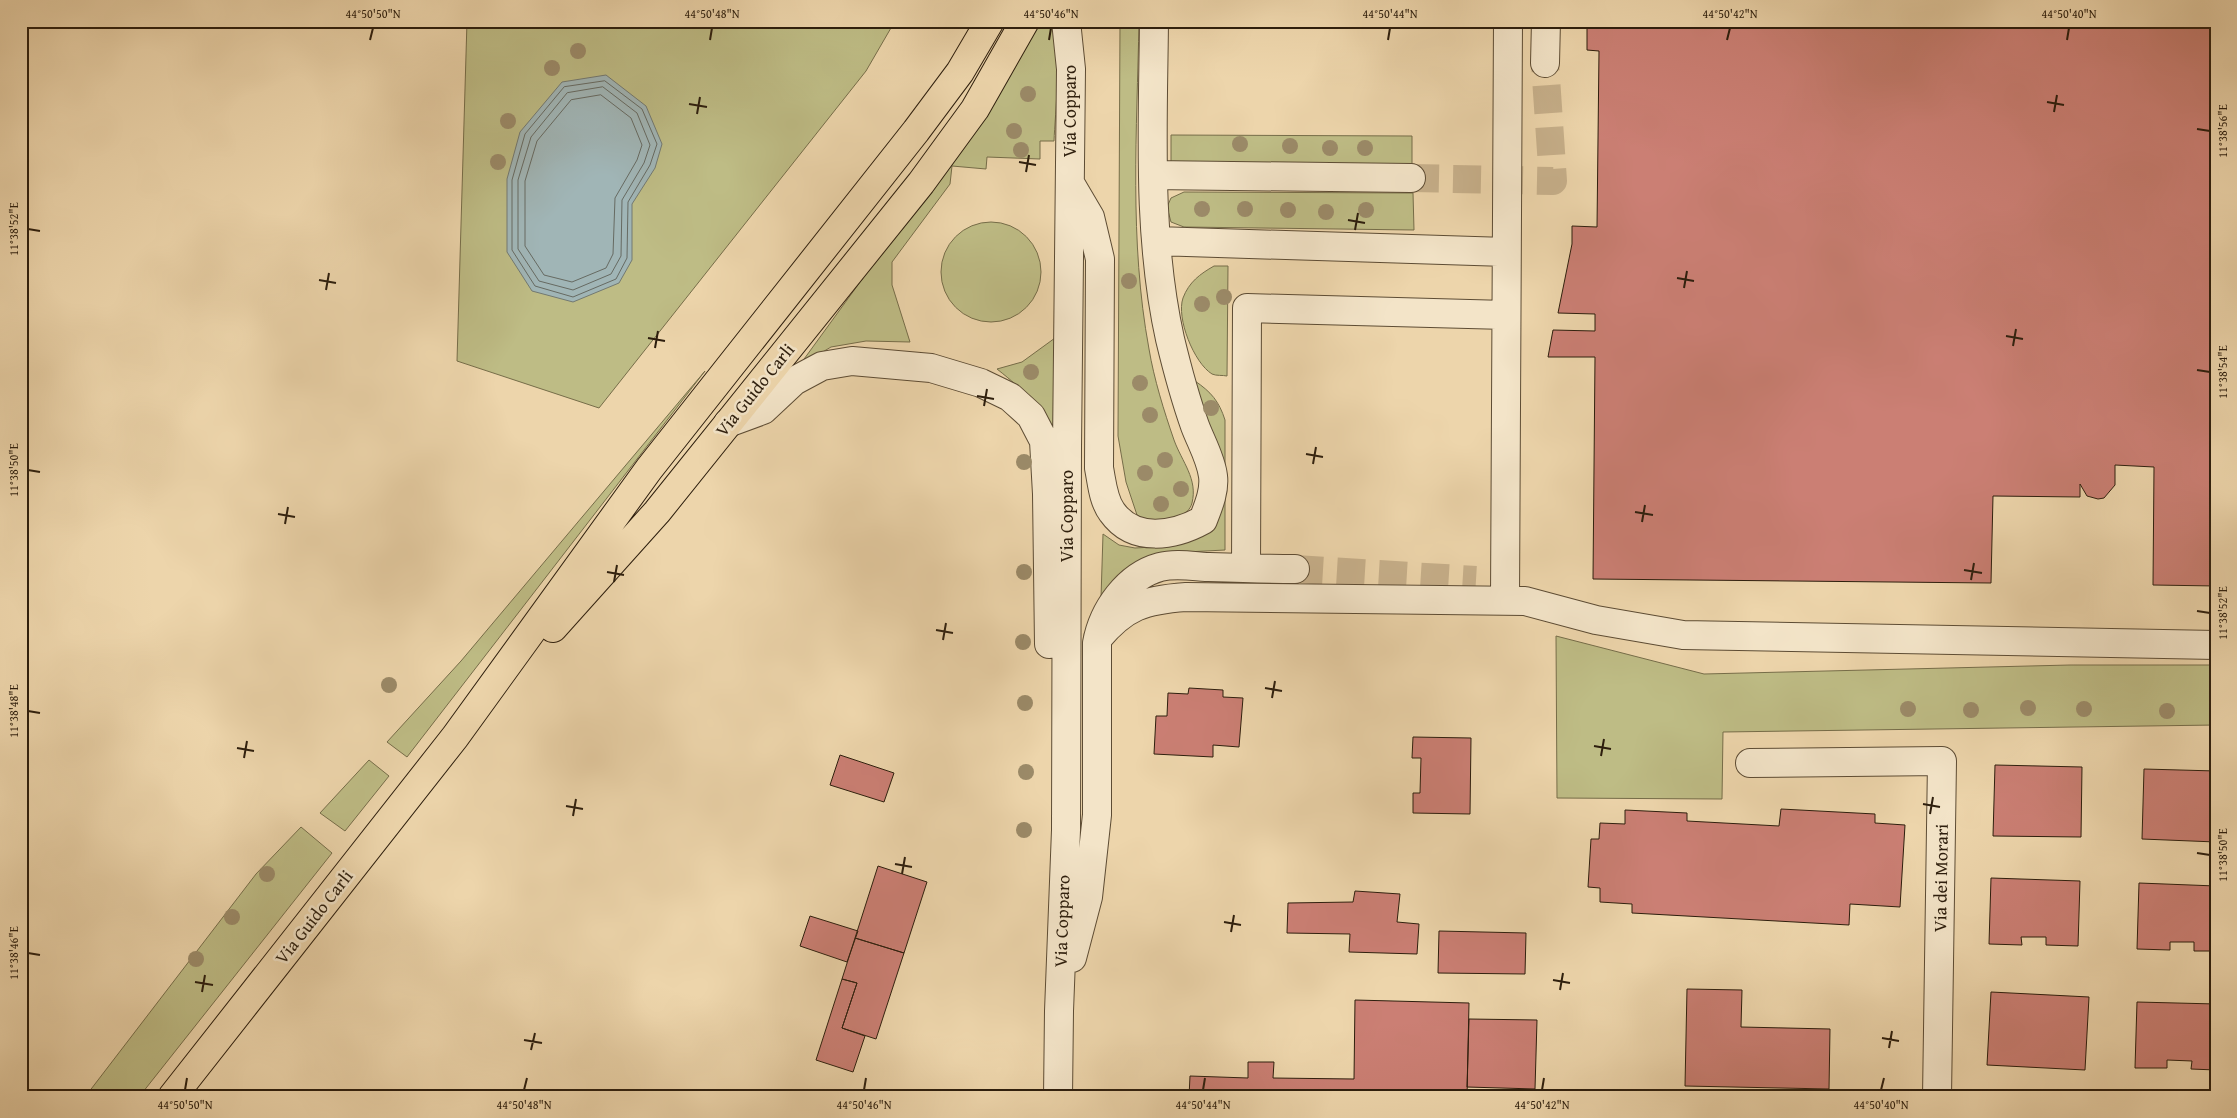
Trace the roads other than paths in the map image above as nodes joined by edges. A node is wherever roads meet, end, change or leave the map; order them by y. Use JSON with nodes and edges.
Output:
{"nodes":[{"id":1,"x":990,"y":21,"type":"edge"},
{"id":2,"x":1025,"y":21,"type":"edge"},
{"id":3,"x":1066,"y":21,"type":"edge"},
{"id":4,"x":1154,"y":21,"type":"edge"},
{"id":5,"x":1508,"y":21,"type":"edge"},
{"id":6,"x":1546,"y":21,"type":"edge"},
{"id":7,"x":1545,"y":63,"type":"tunnel mouth"},
{"id":8,"x":1153,"y":175,"type":"junction"},
{"id":9,"x":1411,"y":178,"type":"tunnel mouth"},
{"id":10,"x":1070,"y":183,"type":"junction"},
{"id":11,"x":1156,"y":241,"type":"junction"},
{"id":12,"x":1506,"y":252,"type":"junction"},
{"id":13,"x":1506,"y":315,"type":"junction"},
{"id":14,"x":728,"y":423,"type":"junction"},
{"id":15,"x":1246,"y":568,"type":"junction"},
{"id":16,"x":1295,"y":569,"type":"tunnel mouth"},
{"id":17,"x":1505,"y":600,"type":"junction"},
{"id":18,"x":1098,"y":638,"type":"junction"},
{"id":19,"x":2216,"y":645,"type":"edge"},
{"id":20,"x":455,"y":737,"type":"junction"},
{"id":21,"x":1750,"y":762,"type":"dead end"},
{"id":22,"x":1058,"y":1011,"type":"junction"},
{"id":23,"x":172,"y":1097,"type":"edge"},
{"id":24,"x":1058,"y":1097,"type":"edge"},
{"id":25,"x":1937,"y":1097,"type":"edge"}],
"edges":[{"from":1,"to":20,"type":"main road","name":"Via Guido Carli"},
{"from":2,"to":14,"type":"main road","name":"Via Guido Carli"},
{"from":3,"to":10,"type":"street","name":"Via Copparo"},
{"from":4,"to":8,"type":"street"},
{"from":5,"to":12,"type":"street"},
{"from":6,"to":7,"type":"street"},
{"from":8,"to":9,"type":"street"},
{"from":8,"to":11,"type":"street"},
{"from":10,"to":11,"type":"street"},
{"from":10,"to":22,"type":"street","name":"Via Copparo"},
{"from":11,"to":12,"type":"street"},
{"from":12,"to":13,"type":"street"},
{"from":13,"to":15,"type":"street"},
{"from":13,"to":17,"type":"street"},
{"from":14,"to":20,"type":"main road","name":"Via Guido Carli"},
{"from":14,"to":22,"type":"street","name":"Via Copparo"},
{"from":15,"to":16,"type":"street"},
{"from":15,"to":18,"type":"street"},
{"from":17,"to":18,"type":"street"},
{"from":17,"to":19,"type":"street"},
{"from":18,"to":22,"type":"street"},
{"from":20,"to":23,"type":"main road","name":"Via Guido Carli"},
{"from":21,"to":25,"type":"street","name":"Via dei Morari"},
{"from":22,"to":24,"type":"street","name":"Via Copparo"}]}
